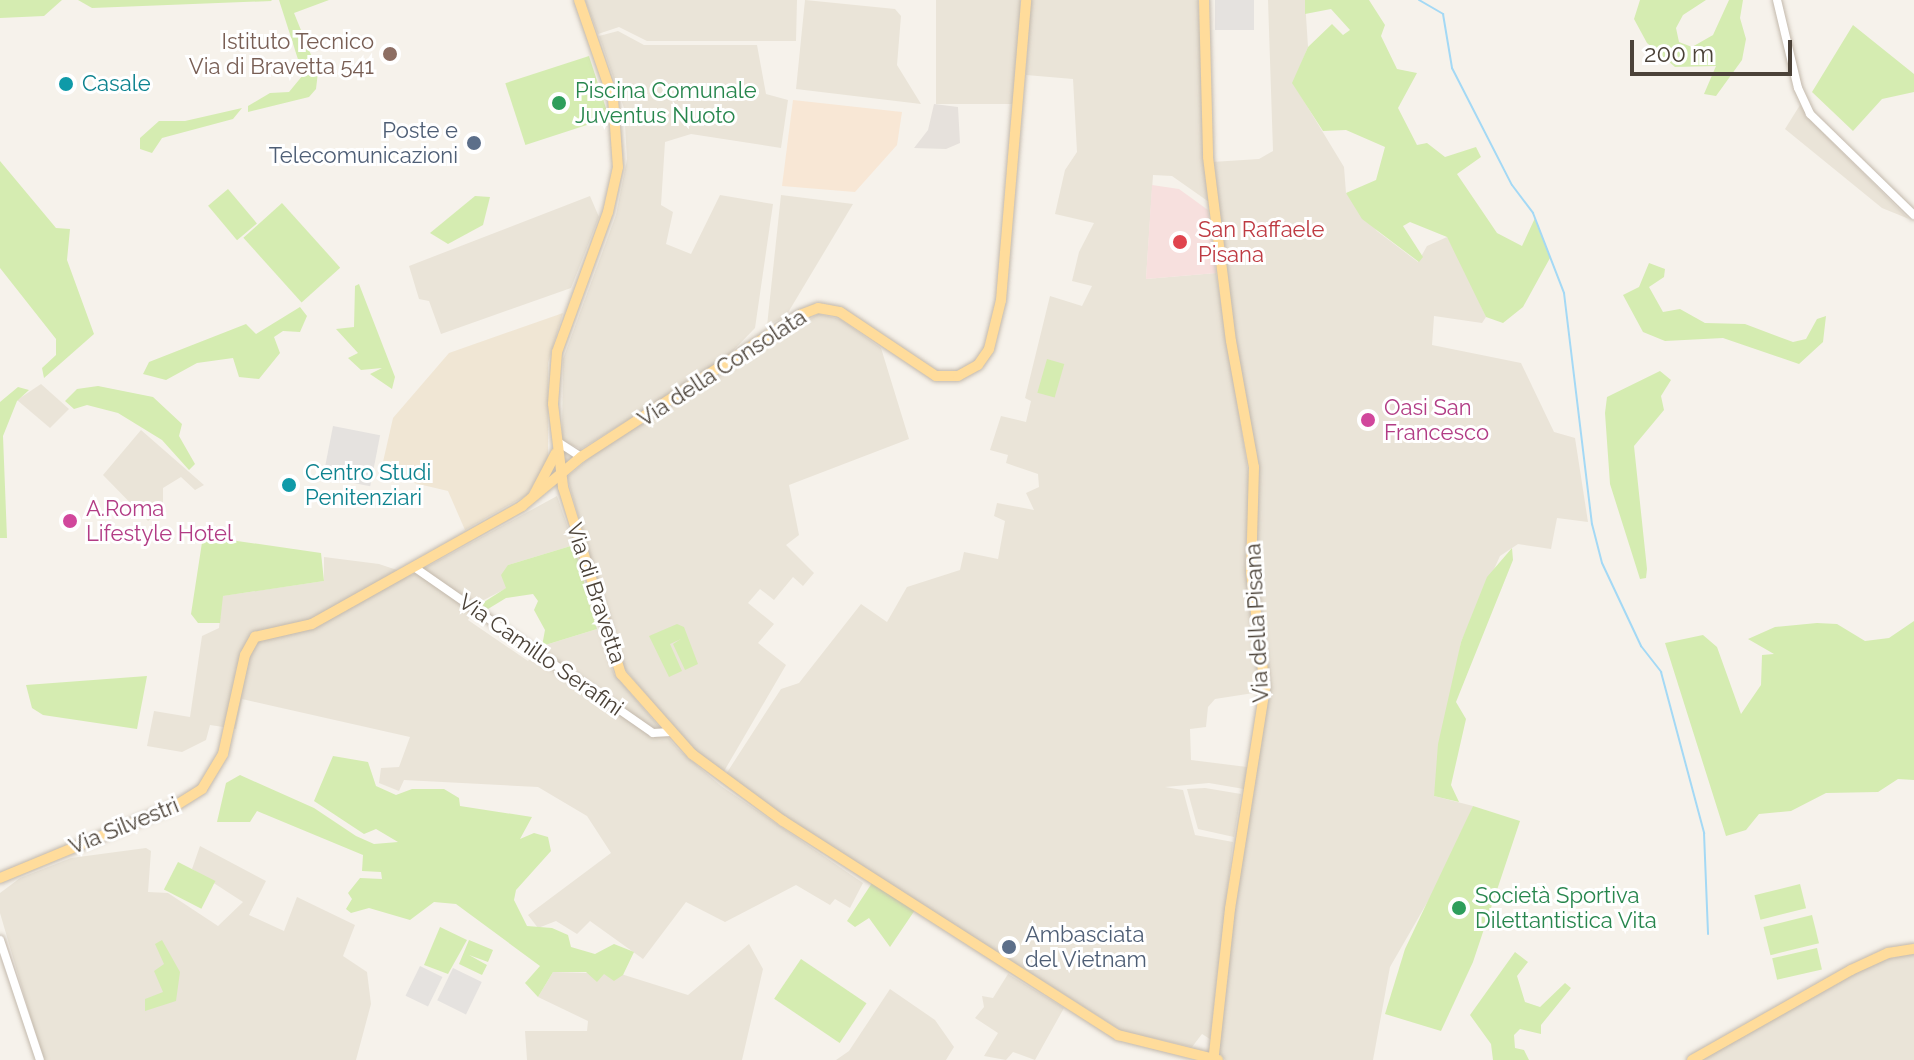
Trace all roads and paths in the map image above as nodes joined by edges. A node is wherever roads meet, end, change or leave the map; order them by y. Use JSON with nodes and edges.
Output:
{"nodes":[{"id":1,"x":579,"y":0,"type":"edge"},
{"id":2,"x":1026,"y":0,"type":"edge"},
{"id":3,"x":1204,"y":0,"type":"edge"},
{"id":4,"x":1777,"y":0,"type":"edge"},
{"id":5,"x":1914,"y":215,"type":"edge"},
{"id":6,"x":556,"y":439,"type":"junction"},
{"id":7,"x":557,"y":451,"type":"junction"},
{"id":8,"x":581,"y":457,"type":"junction"},
{"id":9,"x":560,"y":474,"type":"junction"},
{"id":10,"x":566,"y":499,"type":"junction"},
{"id":11,"x":529,"y":502,"type":"junction"},
{"id":12,"x":414,"y":567,"type":"junction"},
{"id":13,"x":671,"y":732,"type":"junction"},
{"id":14,"x":2,"y":876,"type":"edge"},
{"id":15,"x":0,"y":940,"type":"edge"},
{"id":16,"x":1914,"y":949,"type":"edge"},
{"id":17,"x":1216,"y":1058,"type":"edge"},
{"id":18,"x":40,"y":1060,"type":"edge"},
{"id":19,"x":1692,"y":1060,"type":"edge"}],
"edges":[{"from":1,"to":6,"type":"main road","name":"Via di Bravetta"},
{"from":2,"to":8,"type":"main road","name":"Via della Consolata"},
{"from":3,"to":17,"type":"main road","name":"Via della Pisana"},
{"from":4,"to":5,"type":"street"},
{"from":6,"to":7,"type":"main road","name":"Via di Bravetta"},
{"from":6,"to":8,"type":"street"},
{"from":7,"to":9,"type":"main road","name":"Via di Bravetta"},
{"from":7,"to":11,"type":"main road"},
{"from":8,"to":9,"type":"main road","name":"Via della Consolata"},
{"from":9,"to":10,"type":"main road","name":"Via di Bravetta"},
{"from":9,"to":11,"type":"main road"},
{"from":10,"to":11,"type":"main road"},
{"from":10,"to":13,"type":"main road","name":"Via di Bravetta"},
{"from":11,"to":12,"type":"main road"},
{"from":12,"to":13,"type":"street","name":"Via Camillo Serafini"},
{"from":12,"to":14,"type":"main road","name":"Via Silvestri"},
{"from":13,"to":17,"type":"main road","name":"Via di Bravetta"},
{"from":15,"to":18,"type":"street"},
{"from":16,"to":19,"type":"main road"}]}
